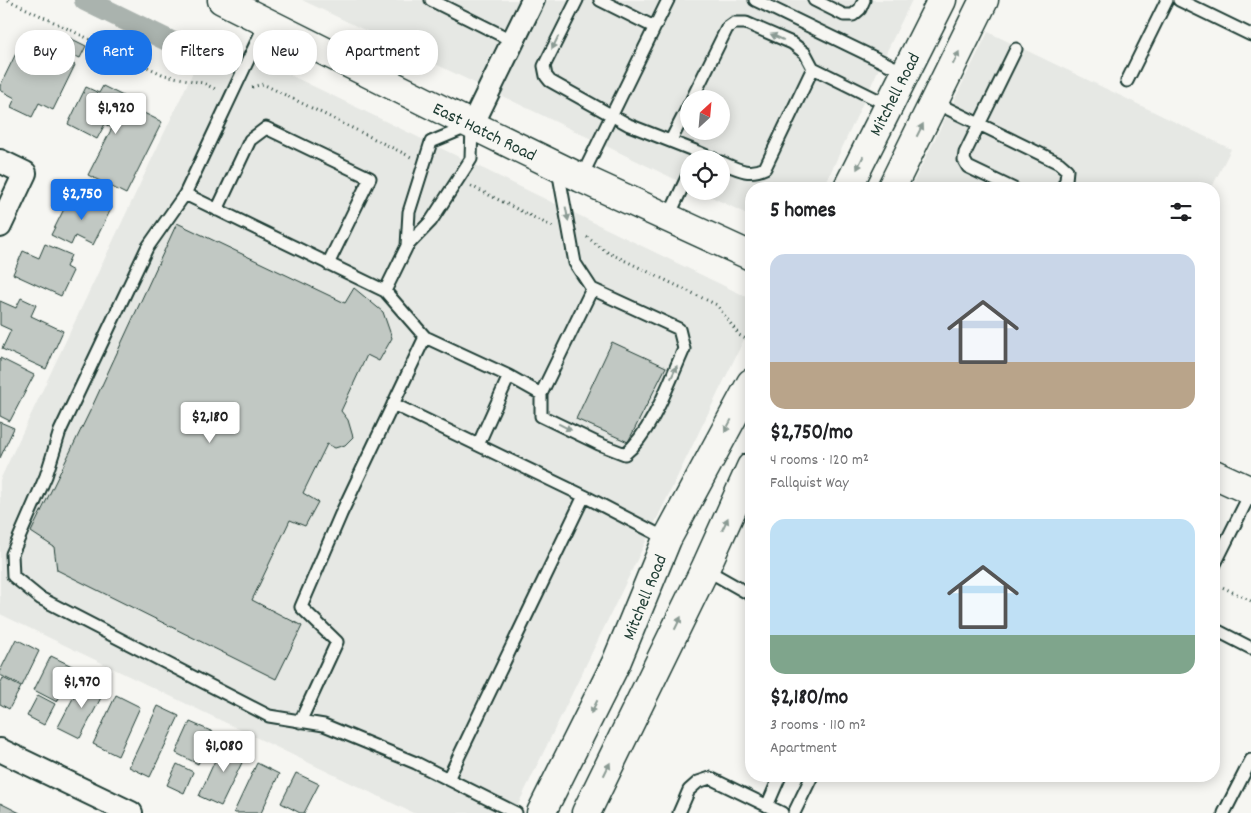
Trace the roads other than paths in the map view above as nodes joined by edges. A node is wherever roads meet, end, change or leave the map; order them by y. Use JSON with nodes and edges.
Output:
{"nodes":[{"id":1,"x":431,"y":0,"type":"edge"},
{"id":2,"x":534,"y":0,"type":"edge"},
{"id":3,"x":578,"y":0,"type":"edge"},
{"id":4,"x":600,"y":0,"type":"edge"},
{"id":5,"x":668,"y":0,"type":"edge"},
{"id":6,"x":755,"y":0,"type":"edge"},
{"id":7,"x":814,"y":0,"type":"edge"},
{"id":8,"x":864,"y":0,"type":"edge"},
{"id":9,"x":942,"y":0,"type":"edge"},
{"id":10,"x":984,"y":0,"type":"edge"},
{"id":11,"x":1167,"y":0,"type":"edge"},
{"id":12,"x":1179,"y":0,"type":"edge"},
{"id":13,"x":236,"y":3,"type":"edge"},
{"id":14,"x":266,"y":22,"type":"junction"},
{"id":15,"x":654,"y":27,"type":"junction"},
{"id":16,"x":1251,"y":35,"type":"edge"},
{"id":17,"x":513,"y":41,"type":"junction"},
{"id":18,"x":1016,"y":49,"type":"dead end"},
{"id":19,"x":813,"y":68,"type":"junction"},
{"id":20,"x":904,"y":72,"type":"junction"},
{"id":21,"x":1127,"y":82,"type":"dead end"},
{"id":22,"x":696,"y":90,"type":"edge"},
{"id":23,"x":934,"y":102,"type":"junction"},
{"id":24,"x":888,"y":105,"type":"junction"},
{"id":25,"x":611,"y":115,"type":"junction"},
{"id":26,"x":680,"y":122,"type":"edge"},
{"id":27,"x":979,"y":124,"type":"junction"},
{"id":28,"x":472,"y":125,"type":"junction"},
{"id":29,"x":671,"y":140,"type":"junction"},
{"id":30,"x":688,"y":150,"type":"edge"},
{"id":31,"x":0,"y":161,"type":"edge"},
{"id":32,"x":557,"y":166,"type":"junction"},
{"id":33,"x":730,"y":166,"type":"edge"},
{"id":34,"x":581,"y":178,"type":"junction"},
{"id":35,"x":850,"y":182,"type":"edge"},
{"id":36,"x":894,"y":182,"type":"edge"},
{"id":37,"x":999,"y":182,"type":"edge"},
{"id":38,"x":1065,"y":182,"type":"edge"},
{"id":39,"x":680,"y":192,"type":"edge"},
{"id":40,"x":185,"y":194,"type":"junction"},
{"id":41,"x":217,"y":210,"type":"junction"},
{"id":42,"x":668,"y":218,"type":"junction"},
{"id":43,"x":0,"y":226,"type":"edge"},
{"id":44,"x":407,"y":246,"type":"junction"},
{"id":45,"x":745,"y":253,"type":"edge"},
{"id":46,"x":328,"y":264,"type":"junction"},
{"id":47,"x":592,"y":289,"type":"junction"},
{"id":48,"x":385,"y":291,"type":"junction"},
{"id":49,"x":425,"y":336,"type":"junction"},
{"id":50,"x":509,"y":376,"type":"junction"},
{"id":51,"x":541,"y":394,"type":"junction"},
{"id":52,"x":745,"y":395,"type":"edge"},
{"id":53,"x":393,"y":404,"type":"junction"},
{"id":54,"x":478,"y":445,"type":"junction"},
{"id":55,"x":1220,"y":477,"type":"edge"},
{"id":56,"x":745,"y":480,"type":"edge"},
{"id":57,"x":1251,"y":492,"type":"edge"},
{"id":58,"x":584,"y":496,"type":"junction"},
{"id":59,"x":667,"y":539,"type":"junction"},
{"id":60,"x":1220,"y":554,"type":"edge"},
{"id":61,"x":705,"y":569,"type":"junction"},
{"id":62,"x":745,"y":592,"type":"edge"},
{"id":63,"x":1220,"y":632,"type":"edge"},
{"id":64,"x":1251,"y":648,"type":"edge"},
{"id":65,"x":300,"y":722,"type":"junction"},
{"id":66,"x":0,"y":750,"type":"edge"},
{"id":67,"x":1251,"y":760,"type":"edge"},
{"id":68,"x":448,"y":779,"type":"junction"},
{"id":69,"x":777,"y":782,"type":"edge"},
{"id":70,"x":809,"y":782,"type":"edge"},
{"id":71,"x":767,"y":806,"type":"junction"},
{"id":72,"x":103,"y":807,"type":"edge"},
{"id":73,"x":131,"y":813,"type":"edge"},
{"id":74,"x":516,"y":813,"type":"edge"},
{"id":75,"x":541,"y":813,"type":"edge"},
{"id":76,"x":586,"y":813,"type":"edge"},
{"id":77,"x":679,"y":813,"type":"edge"},
{"id":78,"x":782,"y":813,"type":"edge"},
{"id":79,"x":794,"y":813,"type":"edge"},
{"id":80,"x":1224,"y":813,"type":"edge"}],
"edges":[{"from":1,"to":17,"type":"lane"},
{"from":2,"to":17,"type":"street"},
{"from":3,"to":25,"type":"lane","one_way":true},
{"from":4,"to":15,"type":"lane"},
{"from":5,"to":15,"type":"lane"},
{"from":6,"to":20,"type":"lane"},
{"from":7,"to":8,"type":"lane"},
{"from":9,"to":20,"type":"main road","name":"Mitchell Road"},
{"from":23,"to":10,"type":"main road","one_way":true},
{"from":11,"to":21,"type":"lane"},
{"from":12,"to":16,"type":"lane"},
{"from":13,"to":14,"type":"main road","name":"East Hatch Road"},
{"from":14,"to":28,"type":"main road","name":"East Hatch Road"},
{"from":14,"to":40,"type":"lane"},
{"from":15,"to":25,"type":"lane"},
{"from":17,"to":28,"type":"street"},
{"from":18,"to":27,"type":"lane"},
{"from":19,"to":22,"type":"lane","one_way":true},
{"from":19,"to":24,"type":"lane"},
{"from":19,"to":33,"type":"lane"},
{"from":20,"to":24,"type":"main road","name":"Mitchell Road"},
{"from":23,"to":27,"type":"lane"},
{"from":36,"to":23,"type":"main road","one_way":true},
{"from":24,"to":35,"type":"main road","name":"Mitchell Road","one_way":true},
{"from":25,"to":29,"type":"lane"},
{"from":25,"to":34,"type":"lane"},
{"from":26,"to":29,"type":"lane"},
{"from":27,"to":37,"type":"lane"},
{"from":27,"to":38,"type":"lane"},
{"from":28,"to":32,"type":"main road","name":"East Hatch Road"},
{"from":28,"to":44,"type":"lane"},
{"from":28,"to":44,"type":"lane"},
{"from":29,"to":30,"type":"lane"},
{"from":31,"to":43,"type":"street"},
{"from":32,"to":34,"type":"main road","name":"East Hatch Road"},
{"from":32,"to":47,"type":"lane","one_way":true},
{"from":34,"to":42,"type":"main road","name":"East Hatch Road"},
{"from":39,"to":42,"type":"lane"},
{"from":40,"to":41,"type":"lane"},
{"from":40,"to":65,"type":"lane"},
{"from":41,"to":46,"type":"lane"},
{"from":41,"to":46,"type":"lane"},
{"from":42,"to":45,"type":"main road","name":"East Hatch Road"},
{"from":44,"to":48,"type":"lane"},
{"from":46,"to":48,"type":"lane"},
{"from":47,"to":51,"type":"lane"},
{"from":51,"to":47,"type":"lane","one_way":true},
{"from":48,"to":49,"type":"lane"},
{"from":49,"to":50,"type":"lane"},
{"from":49,"to":53,"type":"lane"},
{"from":50,"to":51,"type":"lane"},
{"from":50,"to":54,"type":"lane"},
{"from":52,"to":59,"type":"main road","name":"Mitchell Road","one_way":true},
{"from":53,"to":54,"type":"lane"},
{"from":53,"to":65,"type":"lane"},
{"from":54,"to":58,"type":"lane"},
{"from":55,"to":57,"type":"main road"},
{"from":61,"to":56,"type":"main road","one_way":true},
{"from":57,"to":60,"type":"lane"},
{"from":58,"to":59,"type":"lane"},
{"from":58,"to":68,"type":"lane"},
{"from":59,"to":75,"type":"main road","name":"Mitchell Road","one_way":true},
{"from":61,"to":62,"type":"lane"},
{"from":76,"to":61,"type":"main road","one_way":true},
{"from":63,"to":64,"type":"lane"},
{"from":65,"to":68,"type":"lane"},
{"from":66,"to":72,"type":"street"},
{"from":67,"to":80,"type":"lane"},
{"from":68,"to":74,"type":"lane"},
{"from":69,"to":71,"type":"lane"},
{"from":70,"to":79,"type":"lane"},
{"from":71,"to":77,"type":"lane"},
{"from":71,"to":78,"type":"lane"},
{"from":72,"to":73,"type":"street"}]}
